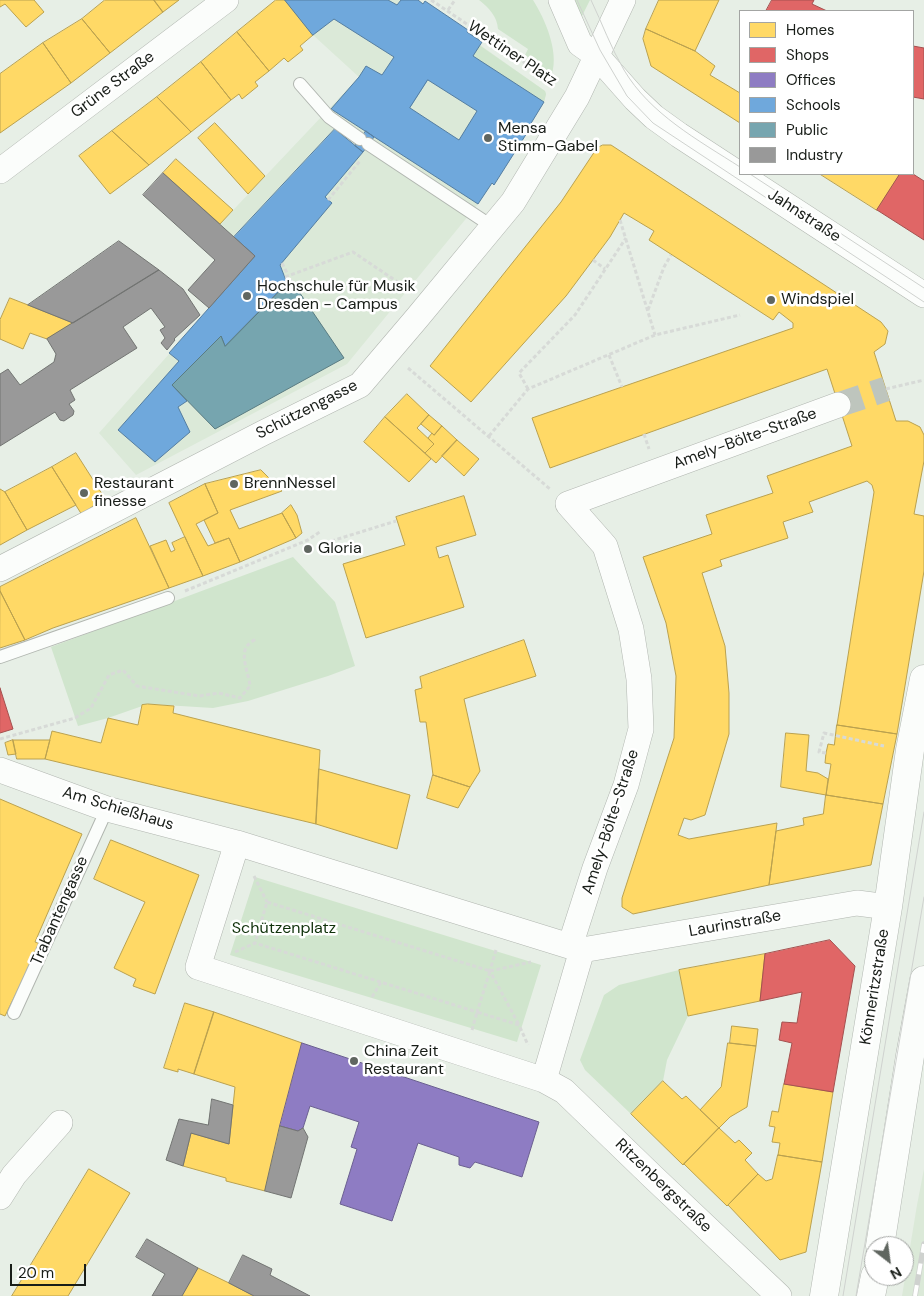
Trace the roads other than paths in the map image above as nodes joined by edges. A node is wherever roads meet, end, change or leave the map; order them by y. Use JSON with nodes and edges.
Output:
{"nodes":[{"id":1,"x":226,"y":0,"type":"edge"},
{"id":2,"x":561,"y":0,"type":"edge"},
{"id":3,"x":623,"y":0,"type":"edge"},
{"id":4,"x":598,"y":56,"type":"junction"},
{"id":5,"x":300,"y":84,"type":"dead end"},
{"id":6,"x":0,"y":170,"type":"edge"},
{"id":7,"x":739,"y":174,"type":"edge"},
{"id":8,"x":740,"y":175,"type":"edge"},
{"id":9,"x":492,"y":227,"type":"junction"},
{"id":10,"x":924,"y":295,"type":"edge"},
{"id":11,"x":838,"y":405,"type":"tunnel mouth"},
{"id":12,"x":0,"y":569,"type":"edge"},
{"id":13,"x":168,"y":598,"type":"road end"},
{"id":14,"x":0,"y":657,"type":"edge"},
{"id":15,"x":924,"y":678,"type":"edge"},
{"id":16,"x":0,"y":770,"type":"edge"},
{"id":17,"x":107,"y":809,"type":"junction"},
{"id":18,"x":237,"y":843,"type":"junction"},
{"id":19,"x":888,"y":907,"type":"junction"},
{"id":20,"x":576,"y":948,"type":"junction"},
{"id":21,"x":924,"y":980,"type":"edge"},
{"id":22,"x":14,"y":1013,"type":"dead end"},
{"id":23,"x":544,"y":1080,"type":"junction"},
{"id":24,"x":60,"y":1123,"type":"dead end"},
{"id":25,"x":0,"y":1197,"type":"edge"},
{"id":26,"x":882,"y":1236,"type":"edge"},
{"id":27,"x":779,"y":1296,"type":"edge"},
{"id":28,"x":824,"y":1296,"type":"edge"}],
"edges":[{"from":1,"to":6,"type":"street","name":"Grüne Straße"},
{"from":2,"to":4,"type":"street"},
{"from":3,"to":4,"type":"street"},
{"from":4,"to":7,"type":"street","name":"Jahnstraße"},
{"from":4,"to":9,"type":"street","name":"Schützengasse"},
{"from":5,"to":9,"type":"lane"},
{"from":8,"to":10,"type":"street","name":"Jahnstraße"},
{"from":9,"to":12,"type":"street","name":"Schützengasse"},
{"from":11,"to":20,"type":"street","name":"Amely-Bölte-Straße"},
{"from":13,"to":14,"type":"lane"},
{"from":15,"to":19,"type":"main road","name":"Könneritzstraße"},
{"from":16,"to":17,"type":"street","name":"Am Schießhaus"},
{"from":17,"to":18,"type":"street","name":"Am Schießhaus"},
{"from":17,"to":22,"type":"lane","name":"Trabantengasse"},
{"from":18,"to":20,"type":"street"},
{"from":18,"to":23,"type":"street"},
{"from":19,"to":20,"type":"street","name":"Laurinstraße"},
{"from":19,"to":28,"type":"main road","name":"Könneritzstraße"},
{"from":20,"to":23,"type":"street"},
{"from":21,"to":26,"type":"main road"},
{"from":23,"to":27,"type":"street","name":"Ritzenbergstraße"},
{"from":24,"to":25,"type":"street"}]}
